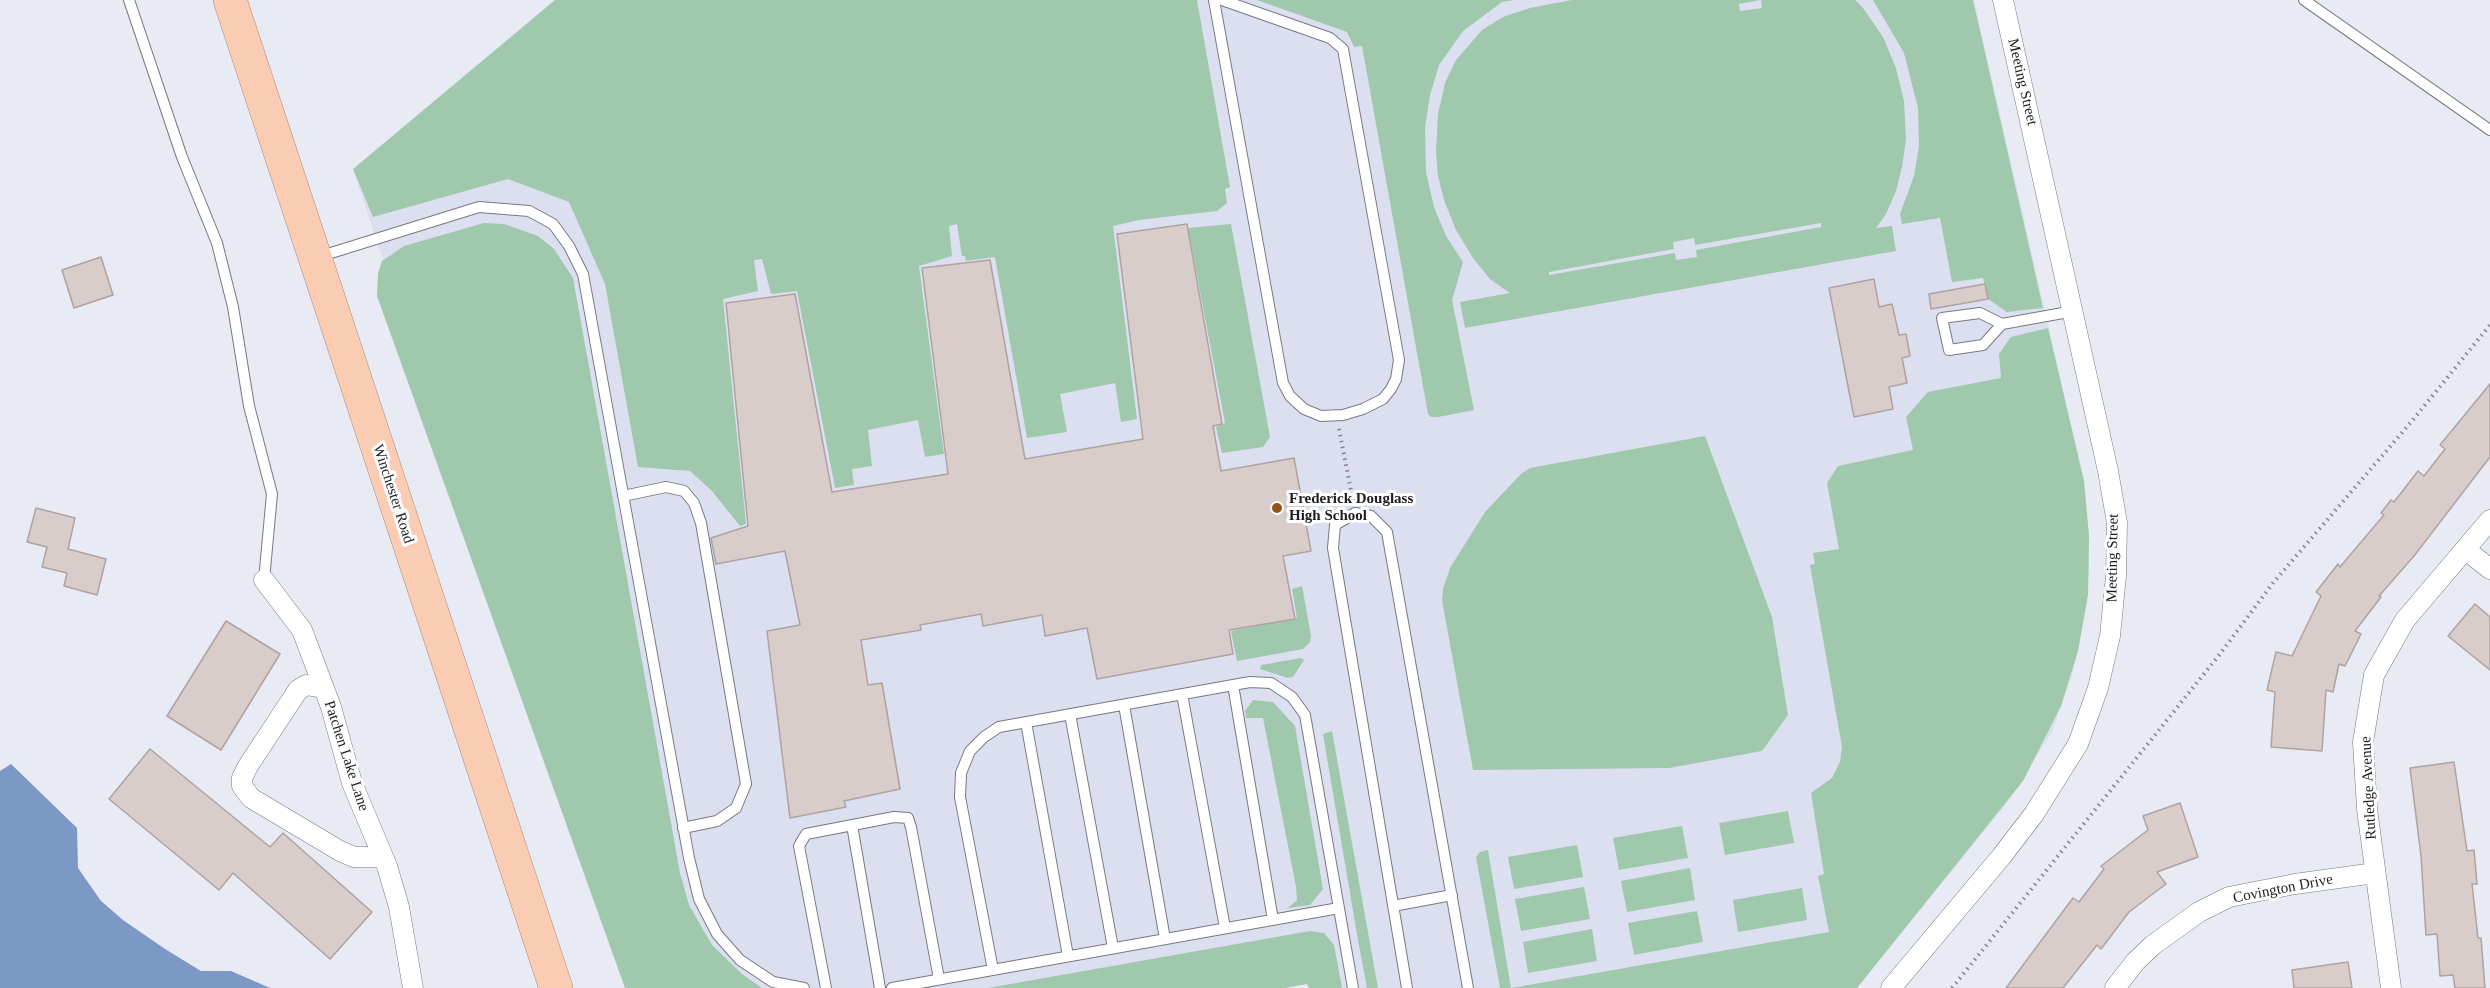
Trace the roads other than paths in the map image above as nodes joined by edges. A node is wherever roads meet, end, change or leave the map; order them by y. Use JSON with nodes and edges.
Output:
{"nodes":[{"id":1,"x":129,"y":0,"type":"edge"},
{"id":2,"x":230,"y":0,"type":"edge"},
{"id":3,"x":1214,"y":0,"type":"edge"},
{"id":4,"x":1222,"y":0,"type":"edge"},
{"id":5,"x":2003,"y":0,"type":"edge"},
{"id":6,"x":2304,"y":0,"type":"edge"},
{"id":7,"x":2490,"y":130,"type":"edge"},
{"id":8,"x":315,"y":258,"type":"junction"},
{"id":9,"x":2074,"y":310,"type":"junction"},
{"id":10,"x":2002,"y":324,"type":"junction"},
{"id":11,"x":623,"y":496,"type":"junction"},
{"id":12,"x":2490,"y":520,"type":"edge"},
{"id":13,"x":2466,"y":550,"type":"junction"},
{"id":14,"x":2490,"y":569,"type":"edge"},
{"id":15,"x":264,"y":580,"type":"joint"},
{"id":16,"x":1233,"y":685,"type":"junction"},
{"id":17,"x":323,"y":688,"type":"junction"},
{"id":18,"x":1182,"y":694,"type":"junction"},
{"id":19,"x":1124,"y":705,"type":"junction"},
{"id":20,"x":1070,"y":714,"type":"junction"},
{"id":21,"x":1026,"y":722,"type":"junction"},
{"id":22,"x":852,"y":825,"type":"junction"},
{"id":23,"x":683,"y":828,"type":"junction"},
{"id":24,"x":383,"y":857,"type":"junction"},
{"id":25,"x":2375,"y":873,"type":"junction"},
{"id":26,"x":1452,"y":895,"type":"junction"},
{"id":27,"x":1393,"y":906,"type":"junction"},
{"id":28,"x":1339,"y":908,"type":"junction"},
{"id":29,"x":1273,"y":920,"type":"junction"},
{"id":30,"x":1225,"y":928,"type":"junction"},
{"id":31,"x":1165,"y":939,"type":"junction"},
{"id":32,"x":1113,"y":948,"type":"junction"},
{"id":33,"x":1068,"y":956,"type":"junction"},
{"id":34,"x":993,"y":970,"type":"junction"},
{"id":35,"x":939,"y":980,"type":"junction"},
{"id":36,"x":413,"y":988,"type":"edge"},
{"id":37,"x":556,"y":988,"type":"edge"},
{"id":38,"x":804,"y":988,"type":"edge"},
{"id":39,"x":826,"y":988,"type":"edge"},
{"id":40,"x":880,"y":988,"type":"edge"},
{"id":41,"x":892,"y":988,"type":"edge"},
{"id":42,"x":1353,"y":988,"type":"edge"},
{"id":43,"x":1407,"y":988,"type":"edge"},
{"id":44,"x":1468,"y":988,"type":"edge"},
{"id":45,"x":1891,"y":988,"type":"edge"},
{"id":46,"x":2115,"y":988,"type":"edge"},
{"id":47,"x":2391,"y":988,"type":"edge"}],
"edges":[{"from":1,"to":15,"type":"lane"},
{"from":2,"to":8,"type":"highway","name":"Winchester Road"},
{"from":3,"to":4,"type":"lane"},
{"from":5,"to":9,"type":"street","name":"Meeting Street"},
{"from":6,"to":7,"type":"lane"},
{"from":8,"to":11,"type":"lane"},
{"from":8,"to":37,"type":"highway","name":"Winchester Road"},
{"from":9,"to":10,"type":"lane"},
{"from":9,"to":45,"type":"street","name":"Meeting Street"},
{"from":10,"to":10,"type":"lane"},
{"from":11,"to":23,"type":"lane"},
{"from":11,"to":23,"type":"lane"},
{"from":12,"to":13,"type":"street","name":"Rutledge Avenue"},
{"from":13,"to":14,"type":"street"},
{"from":13,"to":25,"type":"street","name":"Rutledge Avenue"},
{"from":15,"to":17,"type":"street","name":"Patchen Lake Lane"},
{"from":16,"to":18,"type":"lane"},
{"from":16,"to":28,"type":"lane"},
{"from":16,"to":29,"type":"lane"},
{"from":17,"to":24,"type":"street","name":"Patchen Lake Lane"},
{"from":17,"to":24,"type":"street","name":"Patchen Lake Lane"},
{"from":18,"to":19,"type":"lane"},
{"from":18,"to":30,"type":"lane"},
{"from":19,"to":20,"type":"lane"},
{"from":19,"to":31,"type":"lane"},
{"from":20,"to":21,"type":"lane"},
{"from":20,"to":32,"type":"lane"},
{"from":21,"to":33,"type":"lane"},
{"from":21,"to":34,"type":"lane"},
{"from":22,"to":35,"type":"lane"},
{"from":22,"to":39,"type":"lane"},
{"from":22,"to":40,"type":"lane"},
{"from":23,"to":38,"type":"lane"},
{"from":24,"to":36,"type":"street","name":"Patchen Lake Lane"},
{"from":25,"to":46,"type":"street","name":"Covington Drive"},
{"from":25,"to":47,"type":"street","name":"Rutledge Avenue"},
{"from":26,"to":27,"type":"lane"},
{"from":26,"to":27,"type":"lane"},
{"from":26,"to":44,"type":"lane"},
{"from":27,"to":43,"type":"lane"},
{"from":28,"to":29,"type":"lane"},
{"from":28,"to":42,"type":"lane"},
{"from":29,"to":30,"type":"lane"},
{"from":30,"to":31,"type":"lane"},
{"from":31,"to":32,"type":"lane"},
{"from":32,"to":33,"type":"lane"},
{"from":33,"to":34,"type":"lane"},
{"from":34,"to":35,"type":"lane"},
{"from":35,"to":41,"type":"lane"}]}
